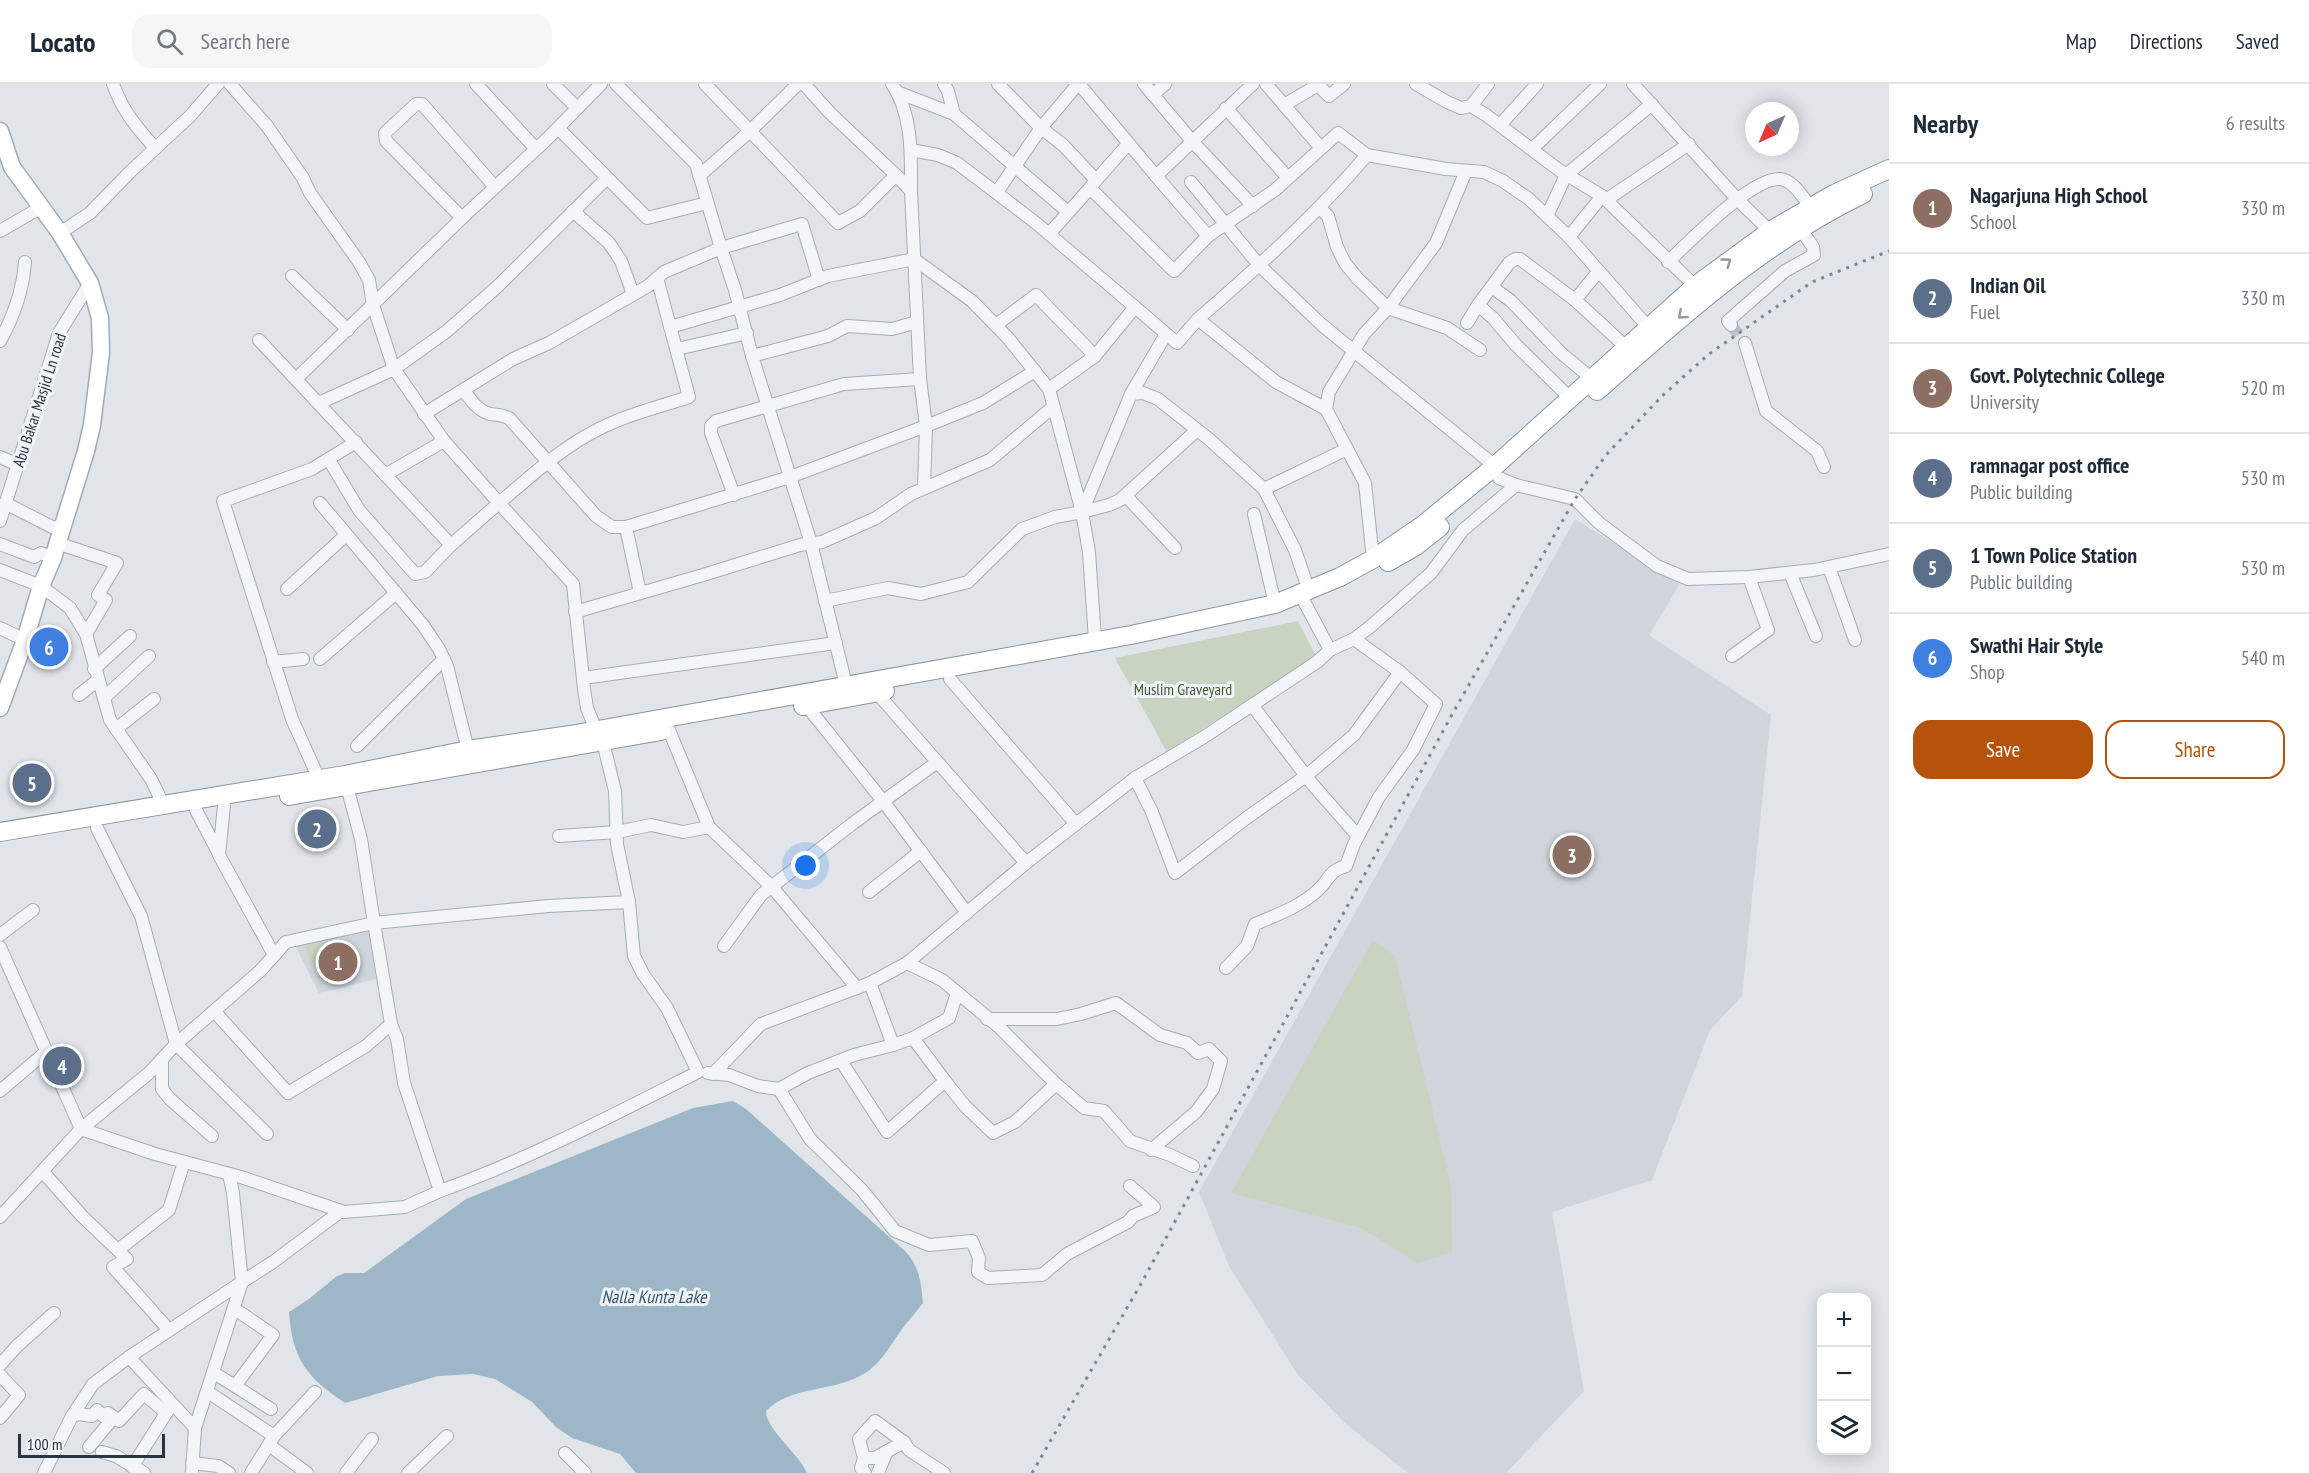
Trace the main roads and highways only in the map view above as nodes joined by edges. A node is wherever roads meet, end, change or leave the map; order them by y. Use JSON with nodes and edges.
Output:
{"nodes":[{"id":1,"x":0,"y":131,"type":"edge"},
{"id":2,"x":1889,"y":169,"type":"edge"},
{"id":3,"x":1889,"y":182,"type":"edge"},
{"id":4,"x":1497,"y":472,"type":"junction"},
{"id":5,"x":1304,"y":597,"type":"junction"},
{"id":6,"x":0,"y":708,"type":"edge"},
{"id":7,"x":599,"y":736,"type":"junction"},
{"id":8,"x":346,"y":781,"type":"junction"},
{"id":9,"x":0,"y":832,"type":"edge"},
{"id":10,"x":0,"y":842,"type":"edge"}],
"edges":[{"from":1,"to":6,"type":"main road"},
{"from":4,"to":2,"type":"highway","one_way":true},
{"from":3,"to":4,"type":"highway","one_way":true},
{"from":4,"to":5,"type":"highway"},
{"from":4,"to":5,"type":"highway"},
{"from":5,"to":7,"type":"highway"},
{"from":5,"to":7,"type":"highway"},
{"from":7,"to":8,"type":"highway"},
{"from":7,"to":8,"type":"highway"},
{"from":8,"to":9,"type":"highway"},
{"from":8,"to":10,"type":"highway"}]}
